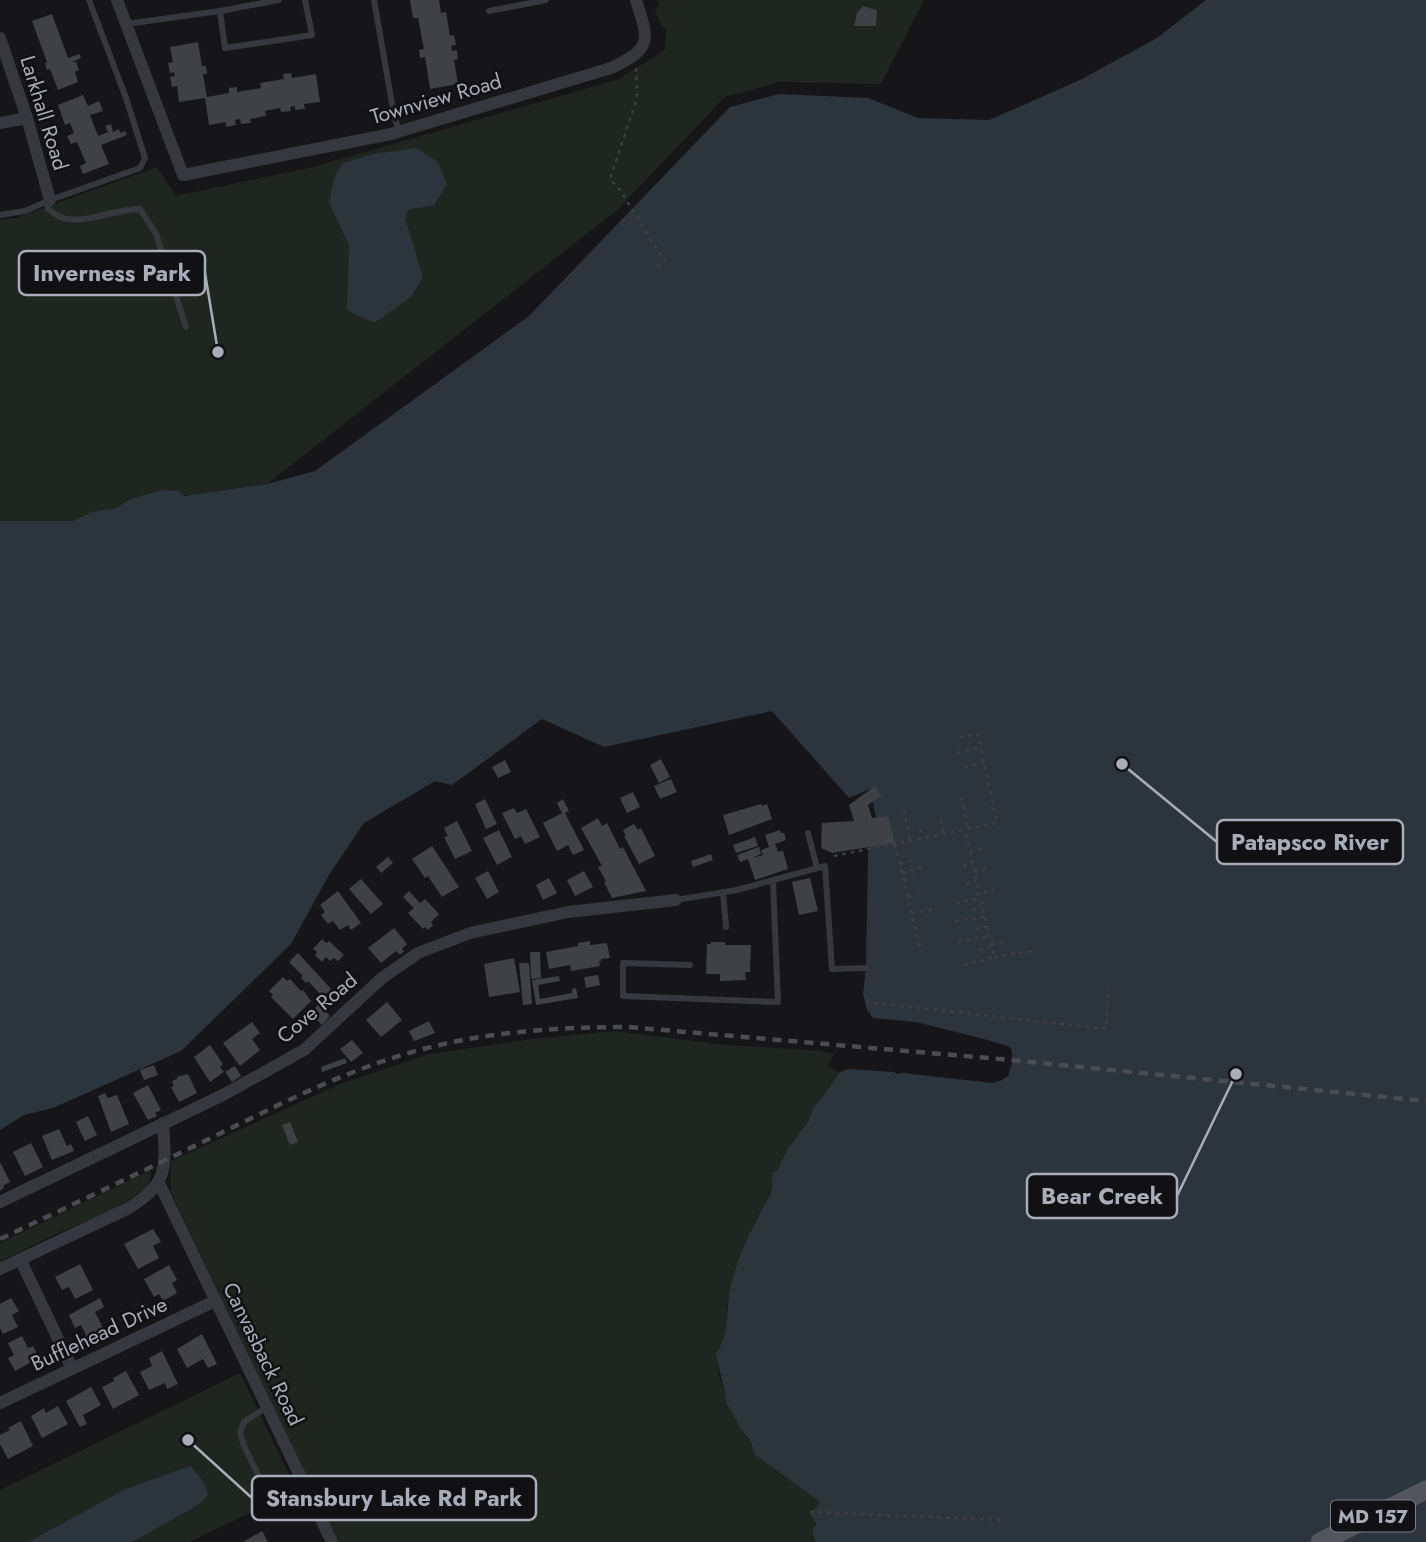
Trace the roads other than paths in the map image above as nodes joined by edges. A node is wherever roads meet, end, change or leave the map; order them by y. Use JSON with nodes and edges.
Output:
{"nodes":[{"id":1,"x":89,"y":0,"type":"edge"},
{"id":2,"x":117,"y":0,"type":"edge"},
{"id":3,"x":279,"y":0,"type":"edge"},
{"id":4,"x":306,"y":0,"type":"edge"},
{"id":5,"x":374,"y":0,"type":"edge"},
{"id":6,"x":546,"y":0,"type":"edge"},
{"id":7,"x":635,"y":0,"type":"edge"},
{"id":8,"x":220,"y":11,"type":"junction"},
{"id":9,"x":489,"y":11,"type":"dead end"},
{"id":10,"x":126,"y":24,"type":"junction"},
{"id":11,"x":0,"y":38,"type":"edge"},
{"id":12,"x":27,"y":118,"type":"junction"},
{"id":13,"x":0,"y":123,"type":"edge"},
{"id":14,"x":399,"y":131,"type":"junction"},
{"id":15,"x":48,"y":201,"type":"junction"},
{"id":16,"x":0,"y":215,"type":"edge"},
{"id":17,"x":186,"y":327,"type":"dead end"},
{"id":18,"x":808,"y":833,"type":"dead end"},
{"id":19,"x":817,"y":868,"type":"junction"},
{"id":20,"x":773,"y":881,"type":"junction"},
{"id":21,"x":723,"y":892,"type":"junction"},
{"id":22,"x":676,"y":900,"type":"joint"},
{"id":23,"x":726,"y":927,"type":"dead end"},
{"id":24,"x":690,"y":965,"type":"dead end"},
{"id":25,"x":866,"y":968,"type":"dead end"},
{"id":26,"x":163,"y":1123,"type":"junction"},
{"id":27,"x":159,"y":1183,"type":"junction"},
{"id":28,"x":0,"y":1202,"type":"edge"},
{"id":29,"x":20,"y":1259,"type":"junction"},
{"id":30,"x":0,"y":1269,"type":"edge"},
{"id":31,"x":215,"y":1301,"type":"junction"},
{"id":32,"x":72,"y":1368,"type":"junction"},
{"id":33,"x":0,"y":1404,"type":"edge"},
{"id":34,"x":267,"y":1407,"type":"junction"},
{"id":35,"x":1426,"y":1490,"type":"edge"},
{"id":36,"x":309,"y":1494,"type":"junction"},
{"id":37,"x":332,"y":1542,"type":"edge"},
{"id":38,"x":1320,"y":1542,"type":"edge"}],
"edges":[{"from":1,"to":15,"type":"lane"},
{"from":2,"to":10,"type":"street"},
{"from":3,"to":8,"type":"lane"},
{"from":4,"to":8,"type":"lane"},
{"from":5,"to":14,"type":"lane"},
{"from":6,"to":9,"type":"lane"},
{"from":7,"to":14,"type":"street","name":"Townview Road"},
{"from":8,"to":10,"type":"lane"},
{"from":10,"to":14,"type":"street","name":"Townview Road"},
{"from":11,"to":12,"type":"street","name":"Larkhall Road"},
{"from":12,"to":13,"type":"street"},
{"from":12,"to":15,"type":"street","name":"Larkhall Road"},
{"from":15,"to":16,"type":"lane"},
{"from":15,"to":17,"type":"lane"},
{"from":18,"to":19,"type":"lane"},
{"from":19,"to":20,"type":"lane"},
{"from":19,"to":25,"type":"lane"},
{"from":20,"to":21,"type":"lane"},
{"from":20,"to":24,"type":"lane"},
{"from":21,"to":22,"type":"lane"},
{"from":21,"to":23,"type":"lane"},
{"from":22,"to":26,"type":"street","name":"Cove Road"},
{"from":26,"to":27,"type":"street"},
{"from":26,"to":28,"type":"street","name":"Cove Road"},
{"from":27,"to":29,"type":"street"},
{"from":27,"to":31,"type":"street","name":"Canvasback Road"},
{"from":29,"to":30,"type":"street"},
{"from":29,"to":32,"type":"street"},
{"from":31,"to":32,"type":"street","name":"Bufflehead Drive"},
{"from":31,"to":34,"type":"street","name":"Canvasback Road"},
{"from":32,"to":33,"type":"street","name":"Bufflehead Drive"},
{"from":34,"to":36,"type":"street","name":"Canvasback Road"},
{"from":34,"to":36,"type":"lane"},
{"from":35,"to":38,"type":"main road","number":"MD 157"},
{"from":36,"to":37,"type":"street","name":"Canvasback Road"}]}
